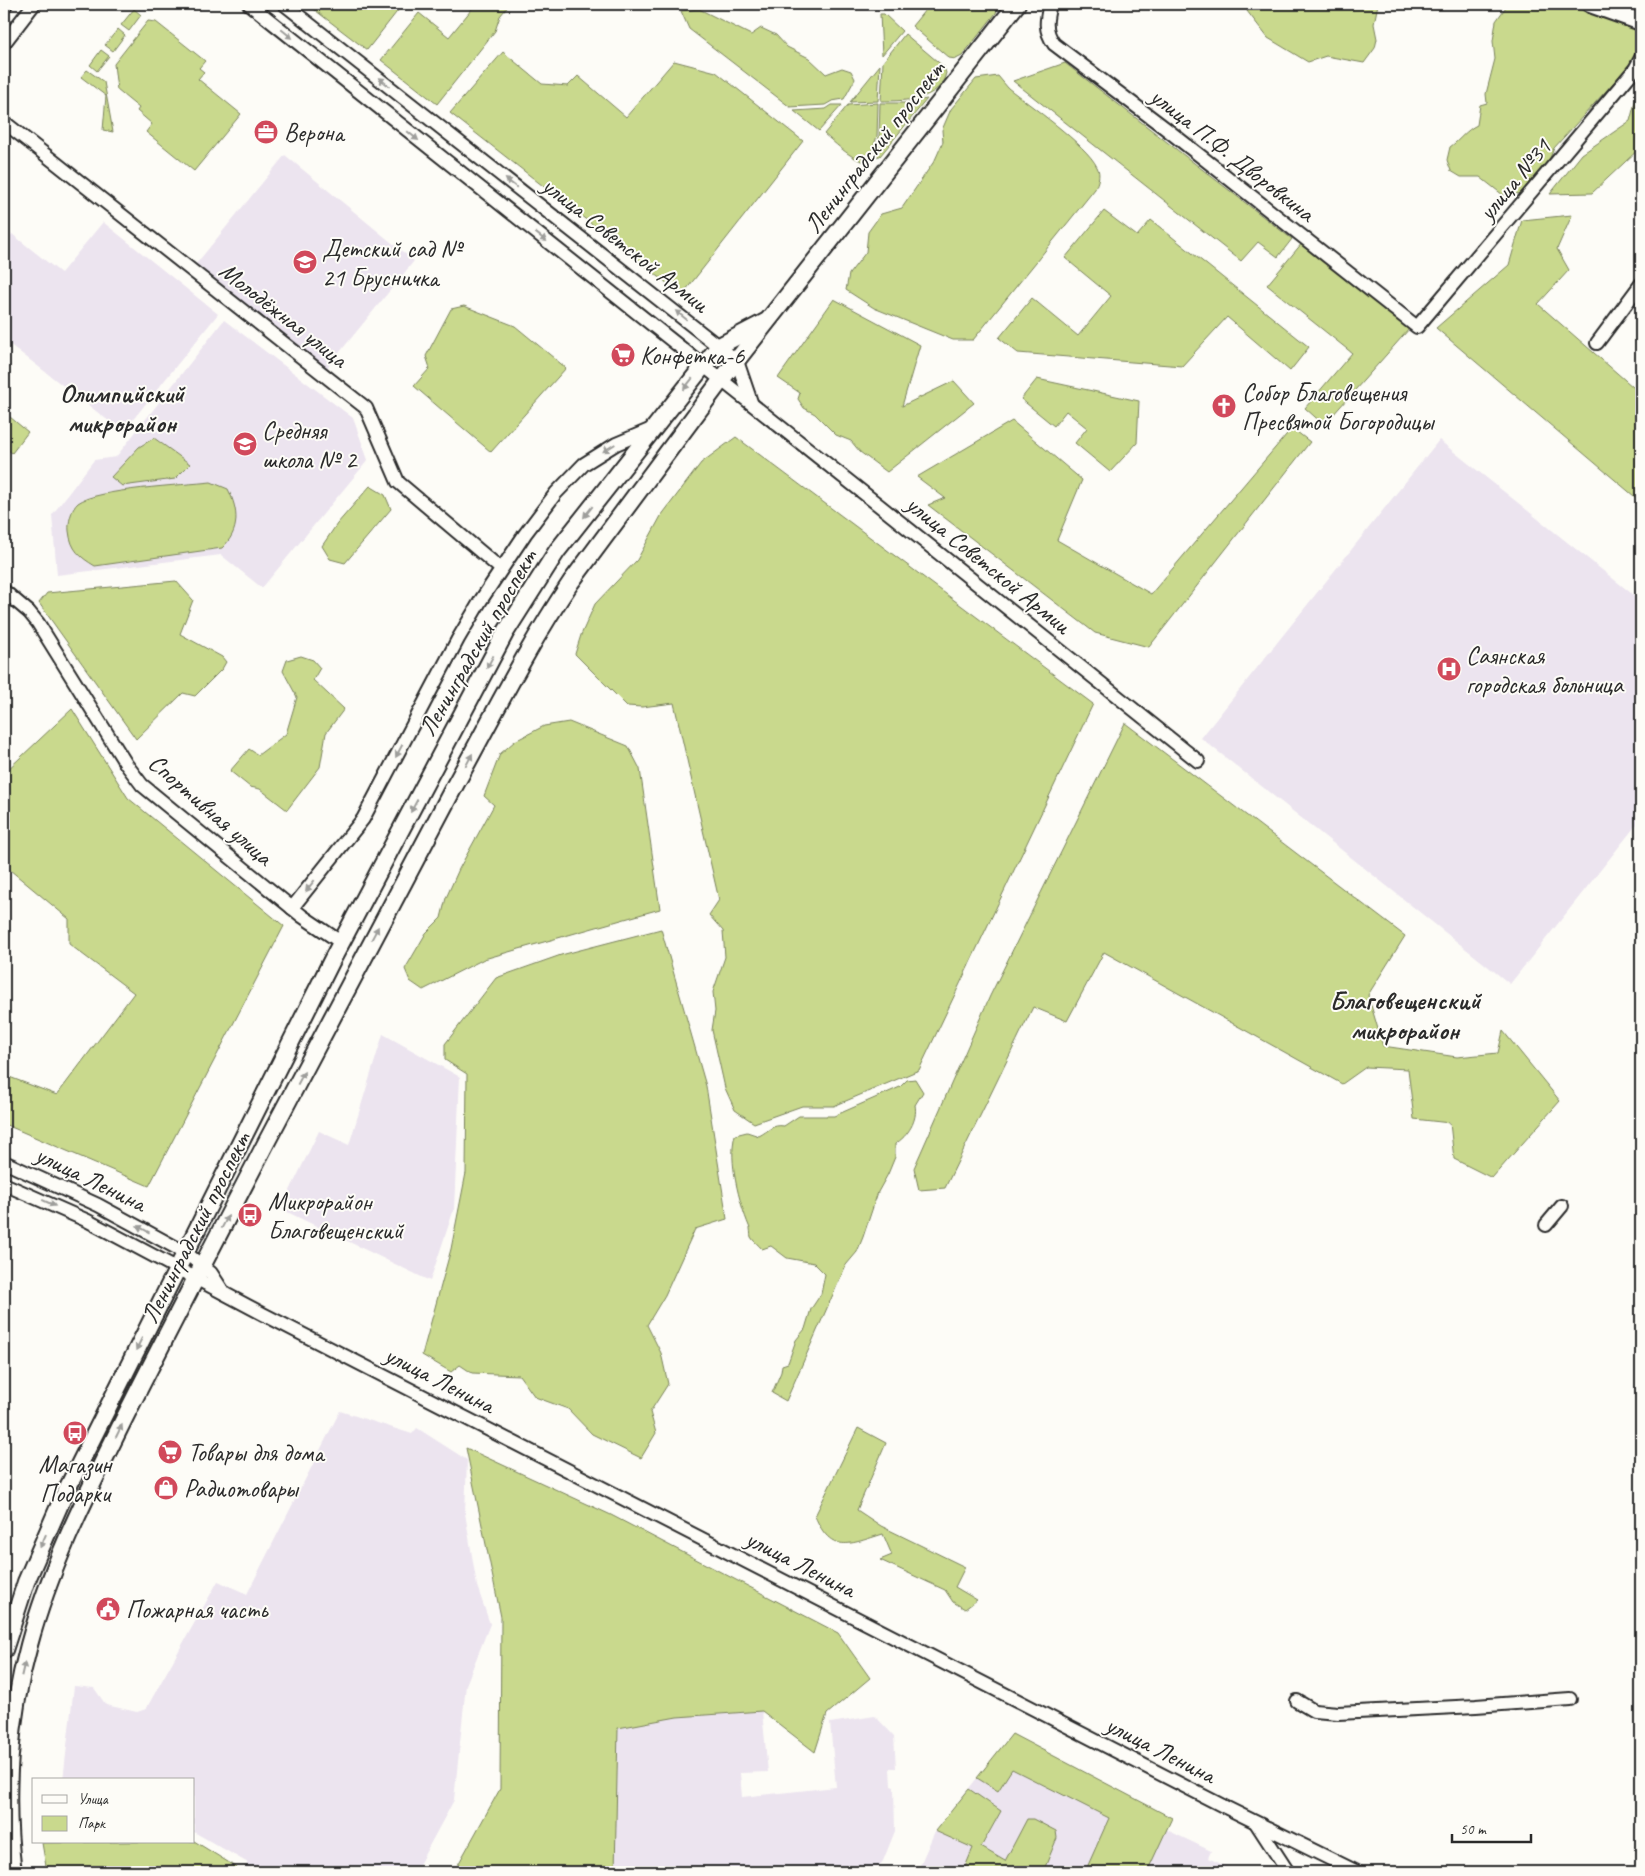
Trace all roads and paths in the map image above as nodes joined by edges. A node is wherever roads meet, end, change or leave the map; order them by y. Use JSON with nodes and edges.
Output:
{"nodes":[{"id":1,"x":6,"y":4,"type":"edge"},
{"id":2,"x":34,"y":4,"type":"edge"},
{"id":3,"x":249,"y":4,"type":"edge"},
{"id":4,"x":284,"y":4,"type":"edge"},
{"id":5,"x":1017,"y":4,"type":"edge"},
{"id":6,"x":1050,"y":4,"type":"edge"},
{"id":7,"x":1590,"y":4,"type":"edge"},
{"id":8,"x":4,"y":7,"type":"edge"},
{"id":9,"x":1641,"y":22,"type":"edge"},
{"id":10,"x":4,"y":43,"type":"edge"},
{"id":11,"x":1641,"y":58,"type":"edge"},
{"id":12,"x":4,"y":122,"type":"edge"},
{"id":13,"x":452,"y":136,"type":"junction"},
{"id":14,"x":436,"y":154,"type":"junction"},
{"id":15,"x":1641,"y":284,"type":"edge"},
{"id":16,"x":770,"y":319,"type":"junction"},
{"id":17,"x":1417,"y":326,"type":"joint"},
{"id":18,"x":1597,"y":343,"type":"dead end"},
{"id":19,"x":719,"y":346,"type":"junction"},
{"id":20,"x":737,"y":361,"type":"junction"},
{"id":21,"x":704,"y":364,"type":"junction"},
{"id":22,"x":722,"y":379,"type":"junction"},
{"id":23,"x":751,"y":402,"type":"junction"},
{"id":24,"x":654,"y":428,"type":"junction"},
{"id":25,"x":501,"y":569,"type":"junction"},
{"id":26,"x":4,"y":592,"type":"edge"},
{"id":27,"x":1198,"y":761,"type":"dead end"},
{"id":28,"x":292,"y":908,"type":"junction"},
{"id":29,"x":342,"y":943,"type":"junction"},
{"id":30,"x":332,"y":960,"type":"junction"},
{"id":31,"x":356,"y":972,"type":"junction"},
{"id":32,"x":4,"y":1162,"type":"edge"},
{"id":33,"x":4,"y":1184,"type":"edge"},
{"id":34,"x":1562,"y":1206,"type":"dead end"},
{"id":35,"x":1546,"y":1225,"type":"dead end"},
{"id":36,"x":186,"y":1253,"type":"junction"},
{"id":37,"x":177,"y":1269,"type":"junction"},
{"id":38,"x":199,"y":1272,"type":"junction"},
{"id":39,"x":63,"y":1497,"type":"junction"},
{"id":40,"x":82,"y":1506,"type":"junction"},
{"id":41,"x":4,"y":1650,"type":"edge"},
{"id":42,"x":1570,"y":1699,"type":"dead end"},
{"id":43,"x":1297,"y":1701,"type":"dead end"},
{"id":44,"x":7,"y":1753,"type":"edge"},
{"id":45,"x":6,"y":1812,"type":"edge"},
{"id":46,"x":1256,"y":1823,"type":"junction"},
{"id":47,"x":13,"y":1872,"type":"edge"},
{"id":48,"x":1288,"y":1872,"type":"edge"},
{"id":49,"x":1357,"y":1872,"type":"edge"}],
"edges":[{"from":1,"to":8,"type":"street"},
{"from":2,"to":10,"type":"street"},
{"from":3,"to":14,"type":"street","name":"улица Советской Армии","one_way":true},
{"from":13,"to":4,"type":"street","name":"улица Советской Армии","one_way":true},
{"from":5,"to":16,"type":"main road","name":"Ленинградский проспект"},
{"from":6,"to":17,"type":"street","name":"улица П.Ф. Дворовкина"},
{"from":7,"to":9,"type":"main road"},
{"from":11,"to":17,"type":"street","name":"улица №31"},
{"from":12,"to":25,"type":"street","name":"Молодёжная улица"},
{"from":13,"to":14,"type":"street"},
{"from":19,"to":13,"type":"street","name":"улица Советской Армии","one_way":true},
{"from":14,"to":21,"type":"street","name":"улица Советской Армии","one_way":true},
{"from":15,"to":18,"type":"street"},
{"from":16,"to":19,"type":"main road","name":"Ленинградский проспект"},
{"from":16,"to":20,"type":"main road","name":"Ленинградский проспект"},
{"from":19,"to":20,"type":"street","name":"улица Советской Армии"},
{"from":19,"to":21,"type":"main road","name":"Ленинградский проспект"},
{"from":20,"to":22,"type":"main road","name":"Ленинградский проспект"},
{"from":20,"to":23,"type":"street"},
{"from":21,"to":22,"type":"street","name":"улица Советской Армии"},
{"from":21,"to":24,"type":"main road","name":"Ленинградский проспект","one_way":true},
{"from":22,"to":23,"type":"street","name":"улица Советской Армии"},
{"from":31,"to":22,"type":"main road","name":"Ленинградский проспект","one_way":true},
{"from":23,"to":27,"type":"street","name":"улица Советской Армии"},
{"from":24,"to":25,"type":"street","one_way":true},
{"from":24,"to":29,"type":"main road","name":"Ленинградский проспект","one_way":true},
{"from":25,"to":28,"type":"street","one_way":true},
{"from":26,"to":28,"type":"street","name":"Спортивная улица"},
{"from":28,"to":29,"type":"street","name":"Спортивная улица"},
{"from":29,"to":30,"type":"main road","name":"Ленинградский проспект"},
{"from":30,"to":31,"type":"main road"},
{"from":30,"to":36,"type":"main road","name":"Ленинградский проспект"},
{"from":38,"to":31,"type":"main road","name":"Ленинградский проспект","one_way":true},
{"from":36,"to":32,"type":"street","name":"улица Ленина","one_way":true},
{"from":33,"to":37,"type":"street","name":"улица Ленина","one_way":true},
{"from":34,"to":35,"type":"street"},
{"from":36,"to":37,"type":"main road","name":"Ленинградский проспект"},
{"from":36,"to":38,"type":"street","name":"улица Ленина"},
{"from":37,"to":38,"type":"street","name":"улица Ленина"},
{"from":37,"to":39,"type":"main road","name":"Ленинградский проспект","one_way":true},
{"from":40,"to":38,"type":"main road","name":"Ленинградский проспект","one_way":true},
{"from":38,"to":46,"type":"street","name":"улица Ленина"},
{"from":39,"to":40,"type":"main road"},
{"from":39,"to":41,"type":"main road","name":"Ленинградский проспект","one_way":true},
{"from":44,"to":40,"type":"main road","name":"Ленинградский проспект","one_way":true},
{"from":42,"to":43,"type":"street"},
{"from":44,"to":45,"type":"main road","name":"Ленинградский проспект"},
{"from":45,"to":47,"type":"main road","name":"Ленинградский проспект"},
{"from":46,"to":48,"type":"street"},
{"from":46,"to":49,"type":"street","name":"улица Ленина"}]}
